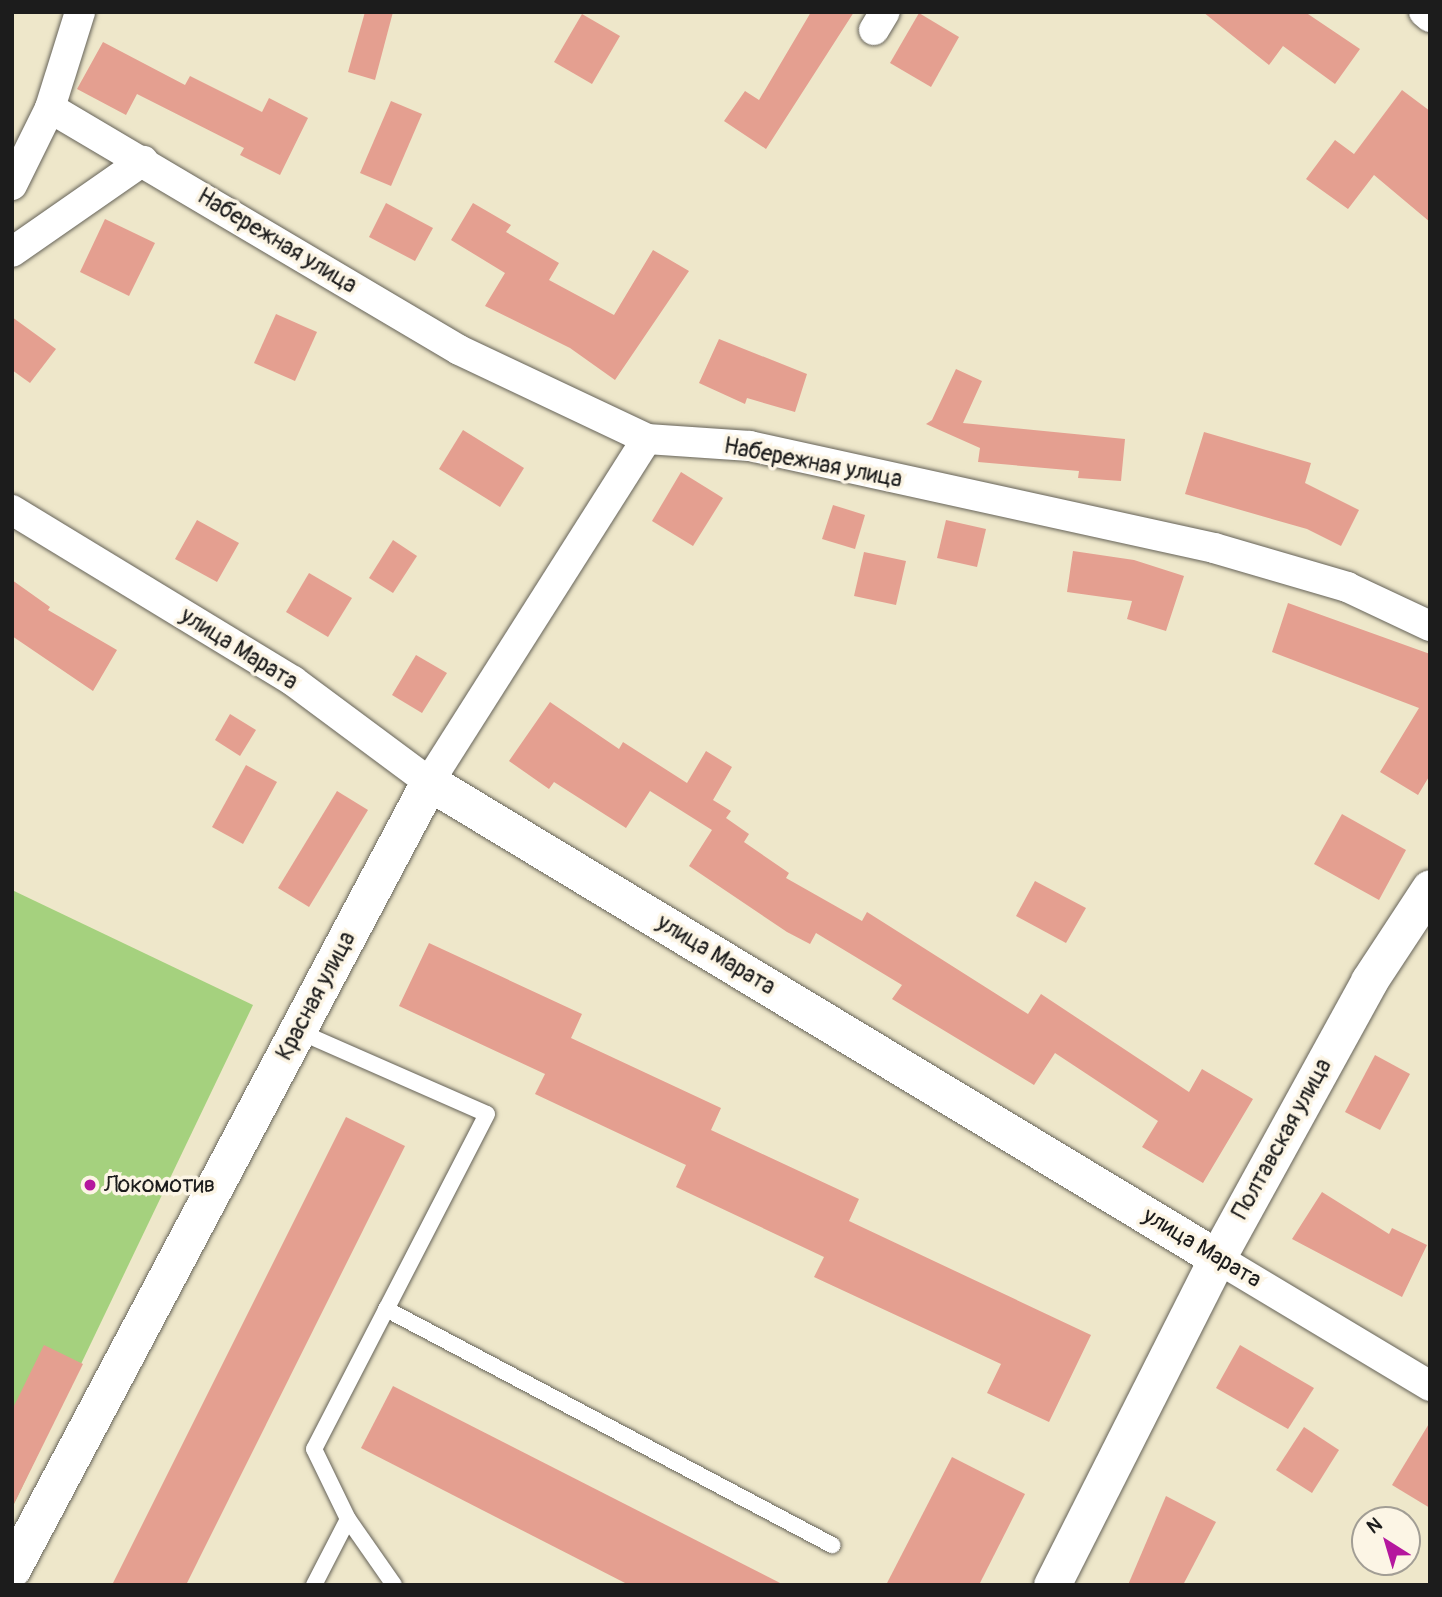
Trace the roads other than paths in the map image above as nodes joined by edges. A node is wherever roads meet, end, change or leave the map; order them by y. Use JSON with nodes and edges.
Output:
{"nodes":[{"id":1,"x":80,"y":12,"type":"edge"},
{"id":2,"x":1424,"y":12,"type":"edge"},
{"id":3,"x":1430,"y":17,"type":"edge"},
{"id":4,"x":50,"y":107,"type":"junction"},
{"id":5,"x":143,"y":161,"type":"junction"},
{"id":6,"x":12,"y":185,"type":"edge"},
{"id":7,"x":12,"y":252,"type":"edge"},
{"id":8,"x":647,"y":439,"type":"junction"},
{"id":9,"x":12,"y":510,"type":"edge"},
{"id":10,"x":1430,"y":626,"type":"edge"},
{"id":11,"x":429,"y":782,"type":"junction"},
{"id":12,"x":1430,"y":888,"type":"edge"},
{"id":13,"x":298,"y":1031,"type":"junction"},
{"id":14,"x":1217,"y":1258,"type":"junction"},
{"id":15,"x":386,"y":1309,"type":"junction"},
{"id":16,"x":1430,"y":1386,"type":"edge"},
{"id":17,"x":348,"y":1520,"type":"junction"},
{"id":18,"x":832,"y":1545,"type":"dead end"},
{"id":19,"x":12,"y":1569,"type":"edge"},
{"id":20,"x":314,"y":1585,"type":"edge"},
{"id":21,"x":394,"y":1585,"type":"edge"},
{"id":22,"x":1052,"y":1585,"type":"edge"}],
"edges":[{"from":1,"to":4,"type":"street"},
{"from":2,"to":3,"type":"street"},
{"from":4,"to":5,"type":"street","name":"Набережная улица"},
{"from":4,"to":6,"type":"street"},
{"from":5,"to":7,"type":"street"},
{"from":5,"to":8,"type":"street","name":"Набережная улица"},
{"from":8,"to":10,"type":"street","name":"Набережная улица"},
{"from":8,"to":11,"type":"street","name":"Красная улица"},
{"from":9,"to":11,"type":"street","name":"улица Марата"},
{"from":11,"to":13,"type":"street","name":"Красная улица"},
{"from":11,"to":14,"type":"street","name":"улица Марата"},
{"from":12,"to":14,"type":"street","name":"Полтавская улица"},
{"from":13,"to":15,"type":"lane"},
{"from":13,"to":19,"type":"street","name":"Красная улица"},
{"from":14,"to":16,"type":"street","name":"улица Марата"},
{"from":14,"to":22,"type":"street","name":"Полтавская улица"},
{"from":15,"to":17,"type":"lane"},
{"from":15,"to":18,"type":"lane"},
{"from":17,"to":20,"type":"lane"},
{"from":17,"to":21,"type":"lane"}]}
